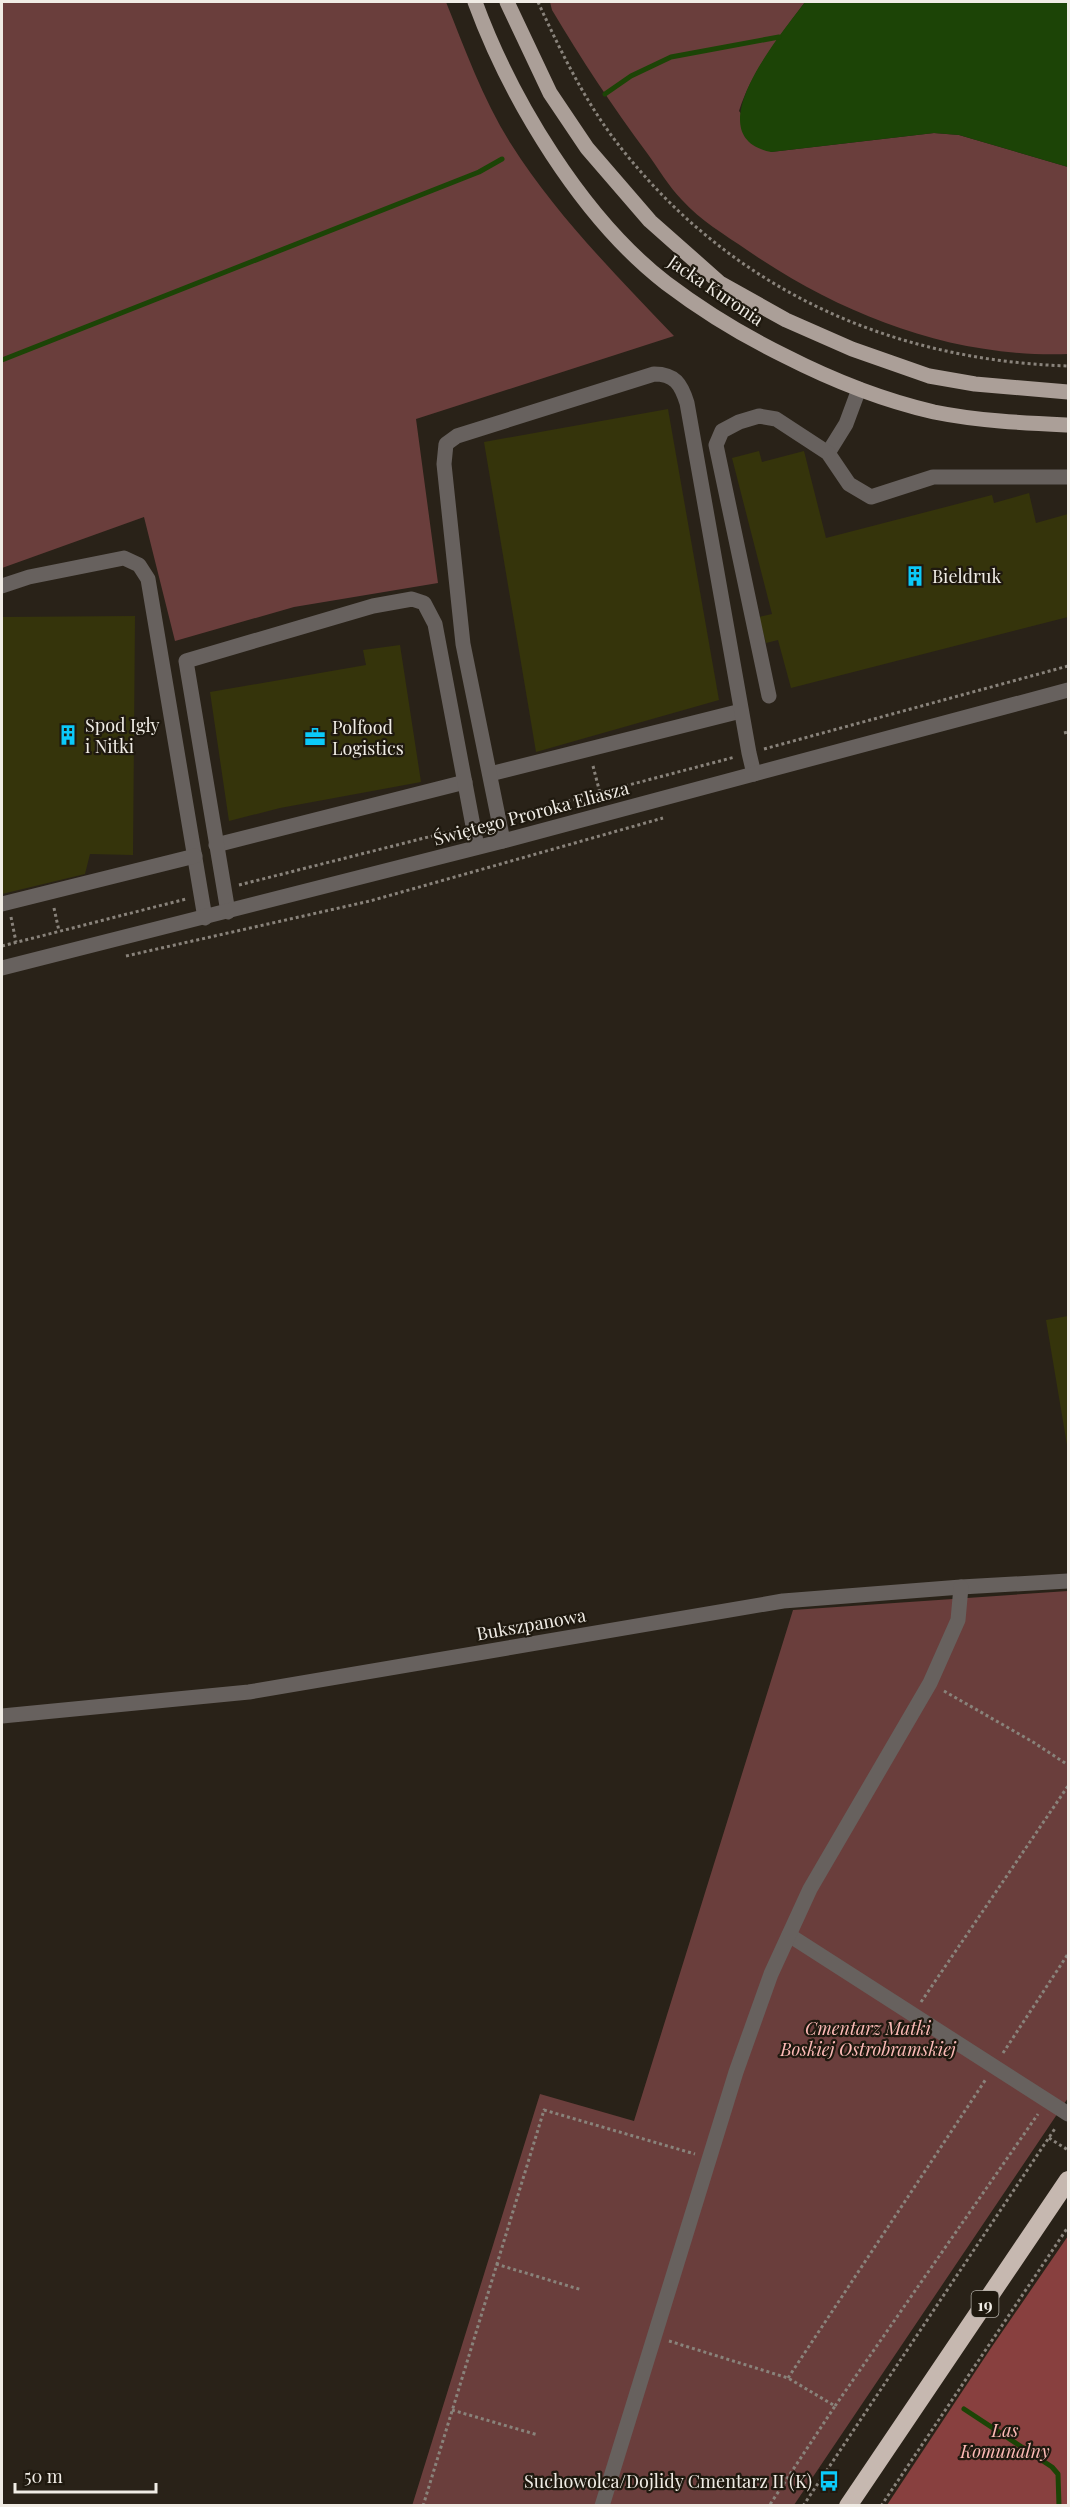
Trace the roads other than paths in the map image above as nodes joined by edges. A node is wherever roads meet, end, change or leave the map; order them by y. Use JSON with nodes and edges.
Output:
{"nodes":[{"id":1,"x":475,"y":2,"type":"edge"},
{"id":2,"x":507,"y":2,"type":"edge"},
{"id":3,"x":859,"y":389,"type":"junction"},
{"id":4,"x":1068,"y":392,"type":"edge"},
{"id":5,"x":1068,"y":425,"type":"edge"},
{"id":6,"x":828,"y":453,"type":"junction"},
{"id":7,"x":1068,"y":477,"type":"edge"},
{"id":8,"x":2,"y":586,"type":"edge"},
{"id":9,"x":1068,"y":690,"type":"edge"},
{"id":10,"x":769,"y":696,"type":"dead end"},
{"id":11,"x":741,"y":711,"type":"junction"},
{"id":12,"x":490,"y":774,"type":"junction"},
{"id":13,"x":754,"y":774,"type":"junction"},
{"id":14,"x":465,"y":782,"type":"junction"},
{"id":15,"x":503,"y":841,"type":"junction"},
{"id":16,"x":216,"y":845,"type":"junction"},
{"id":17,"x":477,"y":847,"type":"junction"},
{"id":18,"x":195,"y":856,"type":"junction"},
{"id":19,"x":2,"y":904,"type":"edge"},
{"id":20,"x":228,"y":912,"type":"junction"},
{"id":21,"x":205,"y":918,"type":"junction"},
{"id":22,"x":2,"y":968,"type":"edge"},
{"id":23,"x":1068,"y":1581,"type":"edge"},
{"id":24,"x":962,"y":1587,"type":"junction"},
{"id":25,"x":2,"y":1716,"type":"edge"},
{"id":26,"x":789,"y":1935,"type":"junction"},
{"id":27,"x":1067,"y":2113,"type":"edge"},
{"id":28,"x":1068,"y":2180,"type":"edge"},
{"id":29,"x":603,"y":2505,"type":"edge"},
{"id":30,"x":848,"y":2505,"type":"edge"}],
"edges":[{"from":1,"to":3,"type":"main road","name":"Jacka Kuronia"},
{"from":2,"to":4,"type":"main road","name":"Jacka Kuronia"},
{"from":3,"to":5,"type":"main road","name":"Jacka Kuronia"},
{"from":3,"to":6,"type":"street"},
{"from":6,"to":7,"type":"street"},
{"from":6,"to":10,"type":"street"},
{"from":8,"to":18,"type":"street"},
{"from":9,"to":13,"type":"street","name":"Świętego Proroka Eliasza"},
{"from":11,"to":12,"type":"street"},
{"from":11,"to":12,"type":"street"},
{"from":11,"to":13,"type":"street"},
{"from":12,"to":15,"type":"street"},
{"from":13,"to":15,"type":"street","name":"Świętego Proroka Eliasza"},
{"from":14,"to":16,"type":"street"},
{"from":14,"to":16,"type":"street"},
{"from":14,"to":17,"type":"street"},
{"from":15,"to":17,"type":"street","name":"Świętego Proroka Eliasza"},
{"from":16,"to":20,"type":"street"},
{"from":17,"to":20,"type":"street","name":"Świętego Proroka Eliasza"},
{"from":18,"to":19,"type":"street"},
{"from":18,"to":21,"type":"street"},
{"from":20,"to":21,"type":"street","name":"Świętego Proroka Eliasza"},
{"from":21,"to":22,"type":"street","name":"Świętego Proroka Eliasza"},
{"from":23,"to":24,"type":"street","name":"Bukszpanowa"},
{"from":24,"to":25,"type":"street","name":"Bukszpanowa"},
{"from":24,"to":26,"type":"street"},
{"from":26,"to":27,"type":"street"},
{"from":26,"to":29,"type":"street"},
{"from":28,"to":30,"type":"highway","number":"19"}]}
